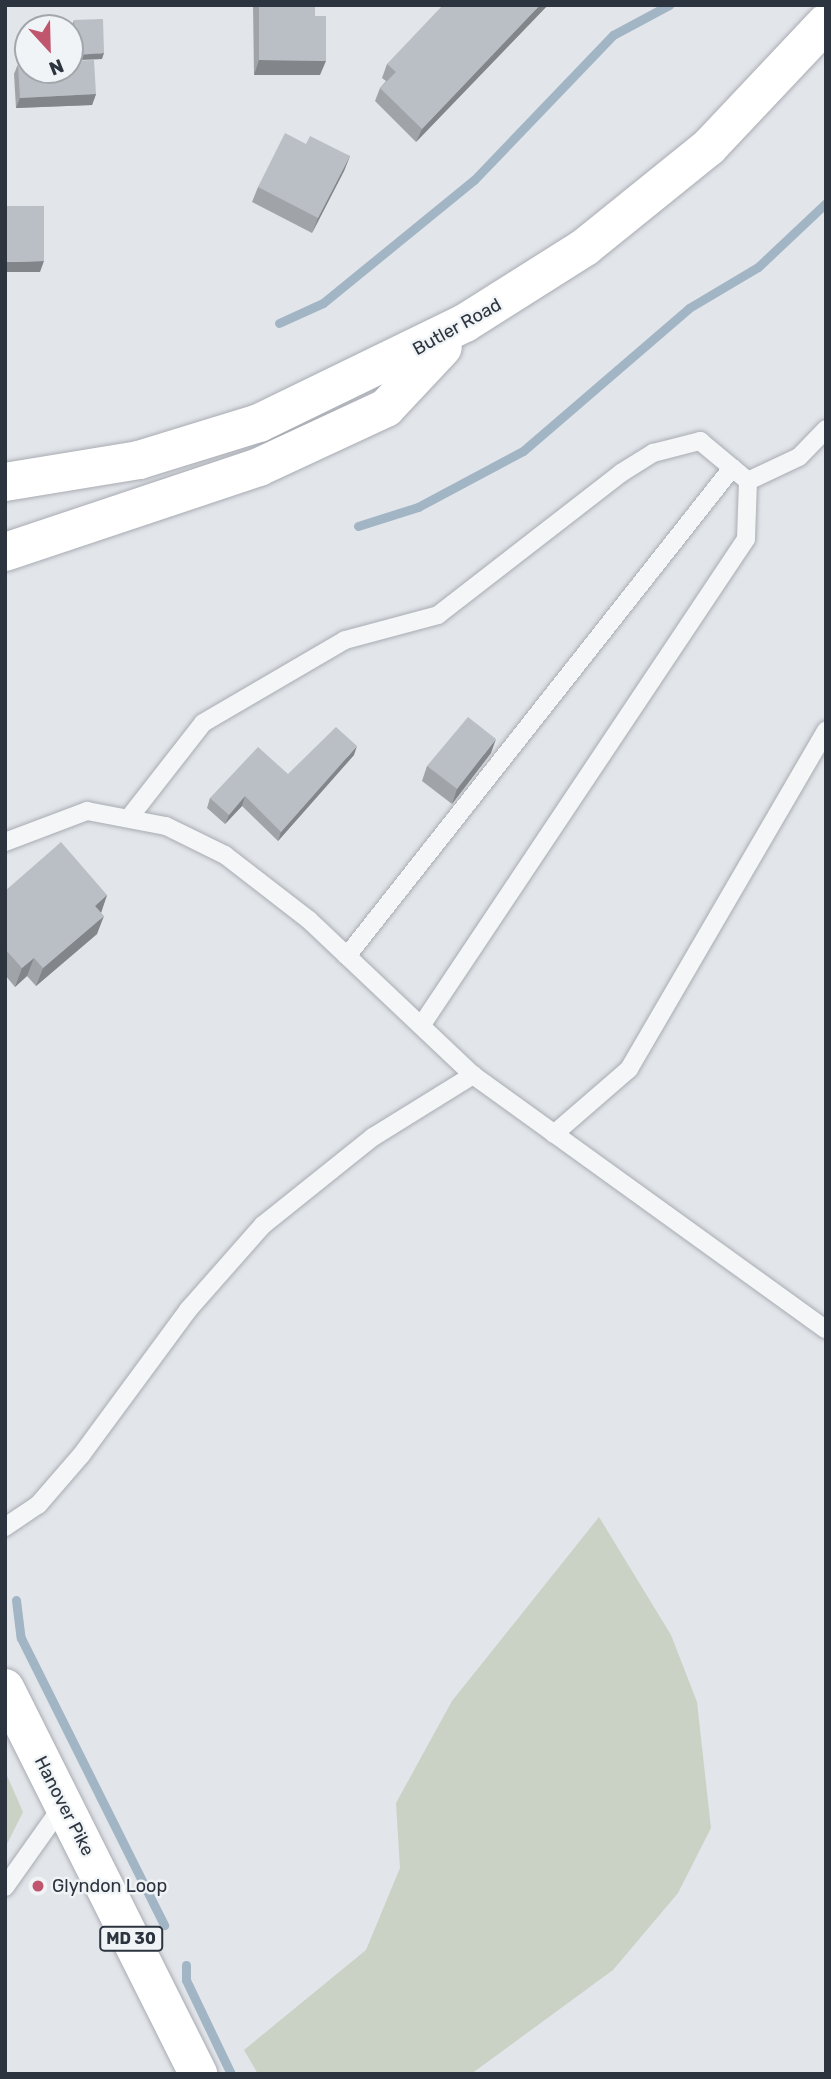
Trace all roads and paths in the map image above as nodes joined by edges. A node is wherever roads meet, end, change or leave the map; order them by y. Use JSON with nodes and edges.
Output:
{"nodes":[{"id":1,"x":826,"y":23,"type":"edge"},
{"id":2,"x":465,"y":323,"type":"junction"},
{"id":3,"x":826,"y":429,"type":"edge"},
{"id":4,"x":732,"y":468,"type":"junction"},
{"id":5,"x":748,"y":481,"type":"junction"},
{"id":6,"x":5,"y":482,"type":"edge"},
{"id":7,"x":5,"y":552,"type":"edge"},
{"id":8,"x":826,"y":730,"type":"edge"},
{"id":9,"x":132,"y":814,"type":"junction"},
{"id":10,"x":5,"y":842,"type":"edge"},
{"id":11,"x":347,"y":956,"type":"junction"},
{"id":12,"x":421,"y":1026,"type":"junction"},
{"id":13,"x":473,"y":1075,"type":"junction"},
{"id":14,"x":554,"y":1134,"type":"junction"},
{"id":15,"x":826,"y":1330,"type":"edge"},
{"id":16,"x":5,"y":1527,"type":"edge"},
{"id":17,"x":5,"y":1688,"type":"edge"},
{"id":18,"x":63,"y":1805,"type":"junction"},
{"id":19,"x":5,"y":1886,"type":"edge"},
{"id":20,"x":198,"y":2074,"type":"edge"}],
"edges":[{"from":1,"to":2,"type":"highway","name":"Butler Road"},
{"from":2,"to":6,"type":"highway","name":"Butler Road"},
{"from":2,"to":7,"type":"highway"},
{"from":3,"to":5,"type":"lane"},
{"from":4,"to":5,"type":"lane"},
{"from":4,"to":9,"type":"lane"},
{"from":4,"to":11,"type":"lane"},
{"from":5,"to":12,"type":"lane"},
{"from":8,"to":14,"type":"lane"},
{"from":9,"to":10,"type":"lane"},
{"from":9,"to":11,"type":"lane"},
{"from":11,"to":12,"type":"lane"},
{"from":12,"to":13,"type":"lane"},
{"from":13,"to":14,"type":"lane"},
{"from":13,"to":16,"type":"lane"},
{"from":14,"to":15,"type":"lane"},
{"from":17,"to":18,"type":"highway","name":"Hanover Pike","number":"MD 30"},
{"from":18,"to":19,"type":"lane"},
{"from":18,"to":20,"type":"highway","name":"Hanover Pike","number":"MD 30"}]}
